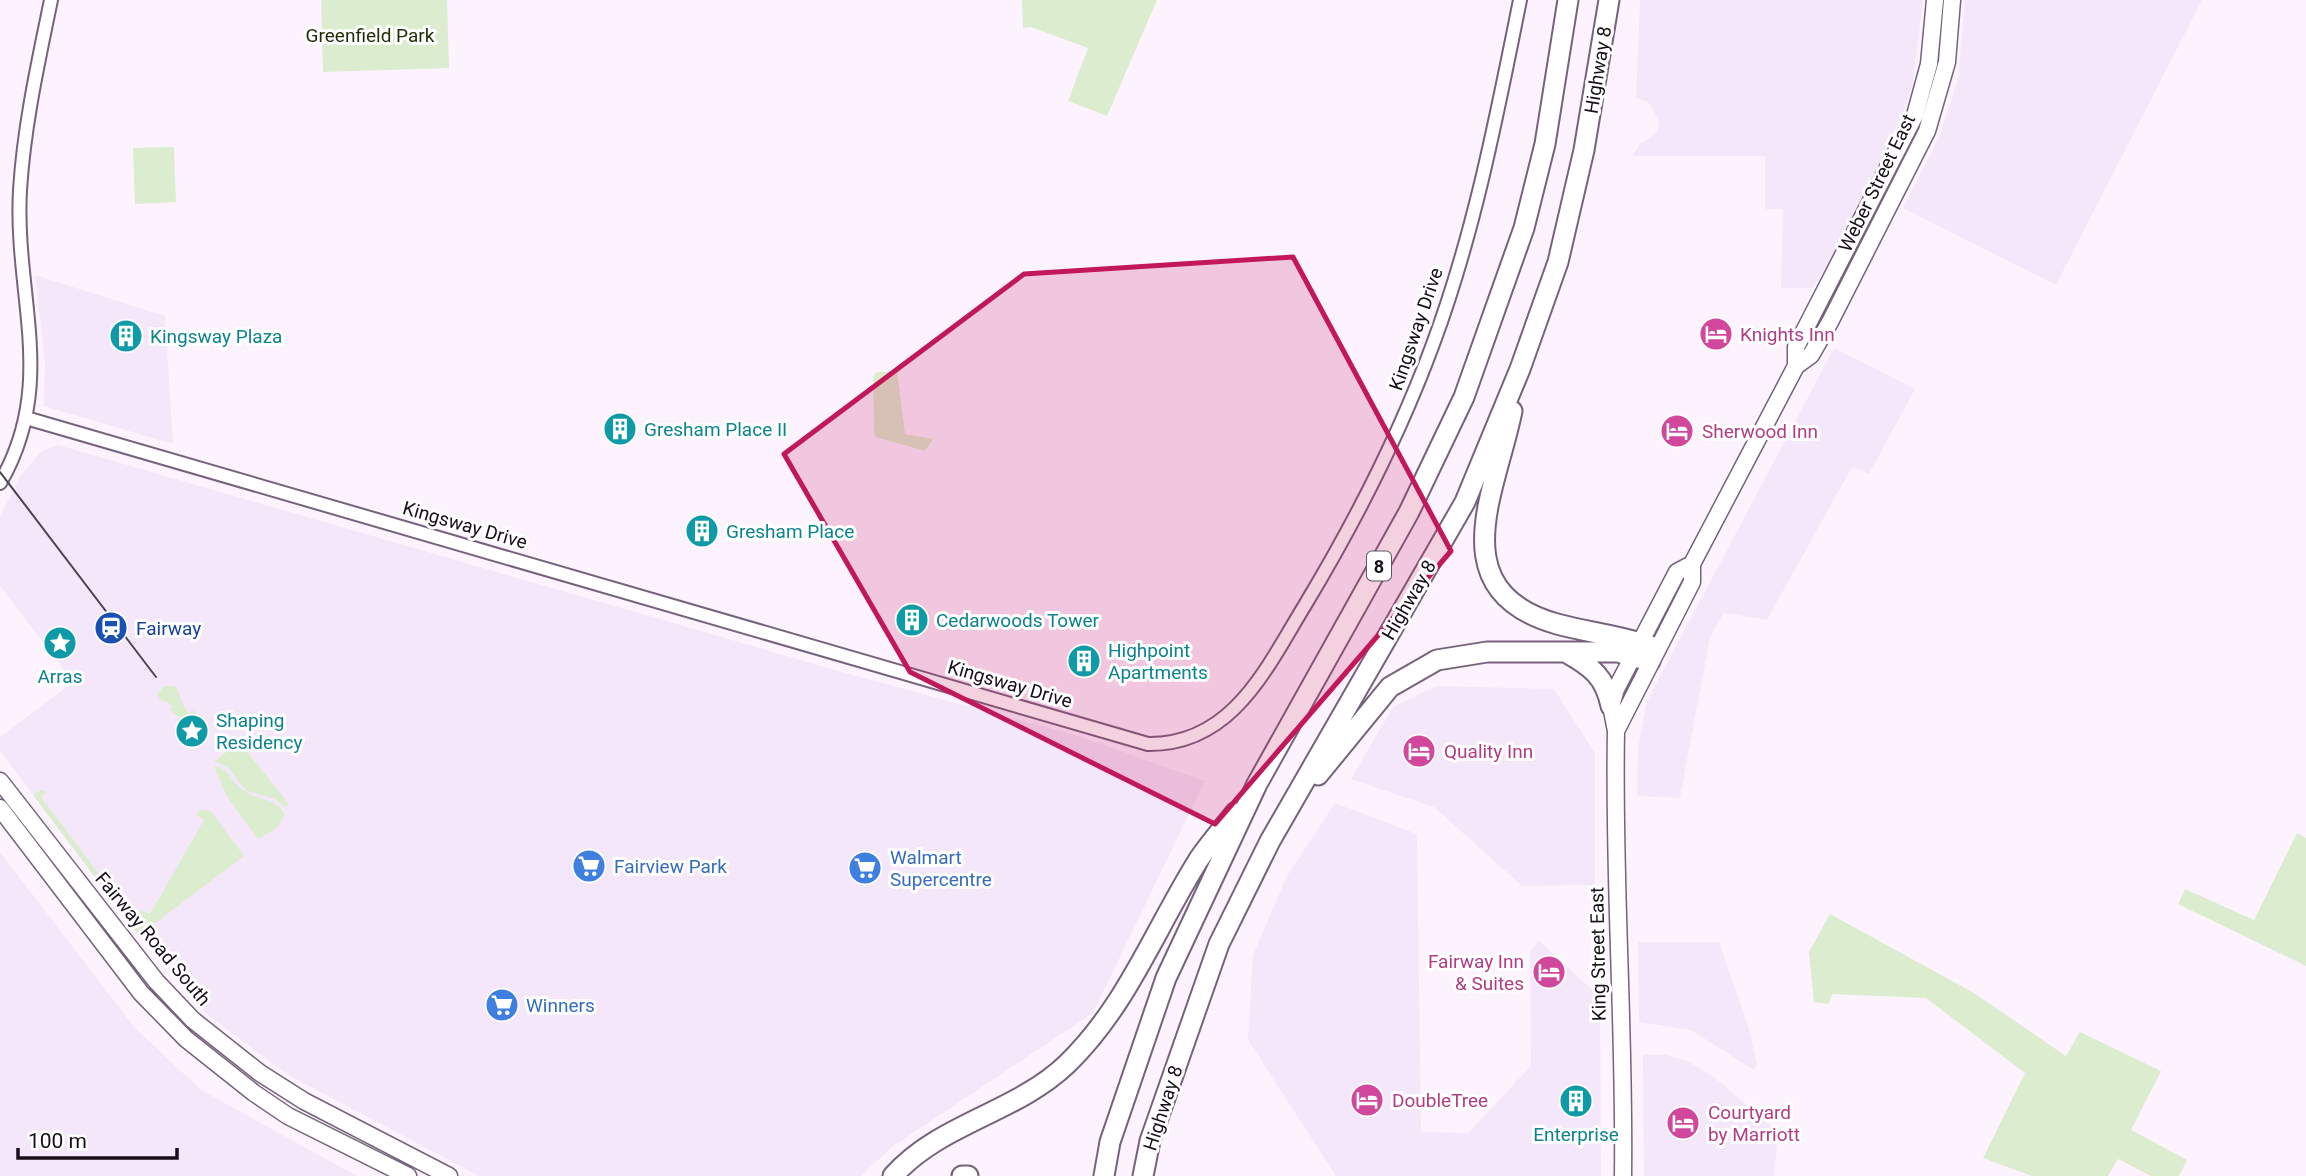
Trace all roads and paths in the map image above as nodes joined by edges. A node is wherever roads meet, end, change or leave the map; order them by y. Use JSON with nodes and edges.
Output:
{"nodes":[{"id":1,"x":51,"y":0,"type":"edge"},
{"id":2,"x":1520,"y":0,"type":"edge"},
{"id":3,"x":1568,"y":0,"type":"edge"},
{"id":4,"x":1609,"y":0,"type":"edge"},
{"id":5,"x":1935,"y":0,"type":"edge"},
{"id":6,"x":1952,"y":0,"type":"edge"},
{"id":7,"x":1796,"y":366,"type":"junction"},
{"id":8,"x":1520,"y":369,"type":"junction"},
{"id":9,"x":26,"y":418,"type":"junction"},
{"id":10,"x":0,"y":483,"type":"edge"},
{"id":11,"x":1566,"y":652,"type":"junction"},
{"id":12,"x":1644,"y":652,"type":"junction"},
{"id":13,"x":1611,"y":706,"type":"junction"},
{"id":14,"x":1616,"y":731,"type":"junction"},
{"id":15,"x":0,"y":781,"type":"edge"},
{"id":16,"x":1257,"y":784,"type":"junction"},
{"id":17,"x":1297,"y":795,"type":"junction"},
{"id":18,"x":0,"y":808,"type":"edge"},
{"id":19,"x":387,"y":1171,"type":"edge"},
{"id":20,"x":408,"y":1176,"type":"edge"},
{"id":21,"x":449,"y":1176,"type":"edge"},
{"id":22,"x":893,"y":1176,"type":"edge"},
{"id":23,"x":962,"y":1176,"type":"edge"},
{"id":24,"x":968,"y":1176,"type":"edge"},
{"id":25,"x":1104,"y":1176,"type":"edge"},
{"id":26,"x":1143,"y":1176,"type":"edge"},
{"id":27,"x":1623,"y":1176,"type":"edge"}],
"edges":[{"from":1,"to":9,"type":"street"},
{"from":2,"to":9,"type":"street","name":"Kingsway Drive"},
{"from":3,"to":16,"type":"highway","name":"Highway 8","number":"8"},
{"from":4,"to":8,"type":"highway","name":"Highway 8","number":"8"},
{"from":5,"to":7,"type":"main road","name":"Weber Street East"},
{"from":6,"to":7,"type":"main road","name":"Weber Street East"},
{"from":7,"to":12,"type":"main road","name":"Weber Street East"},
{"from":8,"to":12,"type":"highway"},
{"from":8,"to":17,"type":"highway","name":"Highway 8","number":"8"},
{"from":9,"to":10,"type":"street"},
{"from":11,"to":12,"type":"highway"},
{"from":11,"to":13,"type":"highway"},
{"from":11,"to":17,"type":"highway"},
{"from":12,"to":13,"type":"main road"},
{"from":12,"to":14,"type":"main road"},
{"from":13,"to":14,"type":"main road","name":"King Street East"},
{"from":14,"to":27,"type":"main road","name":"King Street East"},
{"from":15,"to":21,"type":"main road","name":"Fairway Road South"},
{"from":16,"to":22,"type":"highway"},
{"from":16,"to":25,"type":"highway","name":"Highway 8","number":"8"},
{"from":17,"to":26,"type":"highway","name":"Highway 8","number":"8"},
{"from":18,"to":19,"type":"main road","name":"Fairway Road South"},
{"from":19,"to":20,"type":"main road","name":"Fairway Road South"},
{"from":23,"to":24,"type":"highway"}]}
